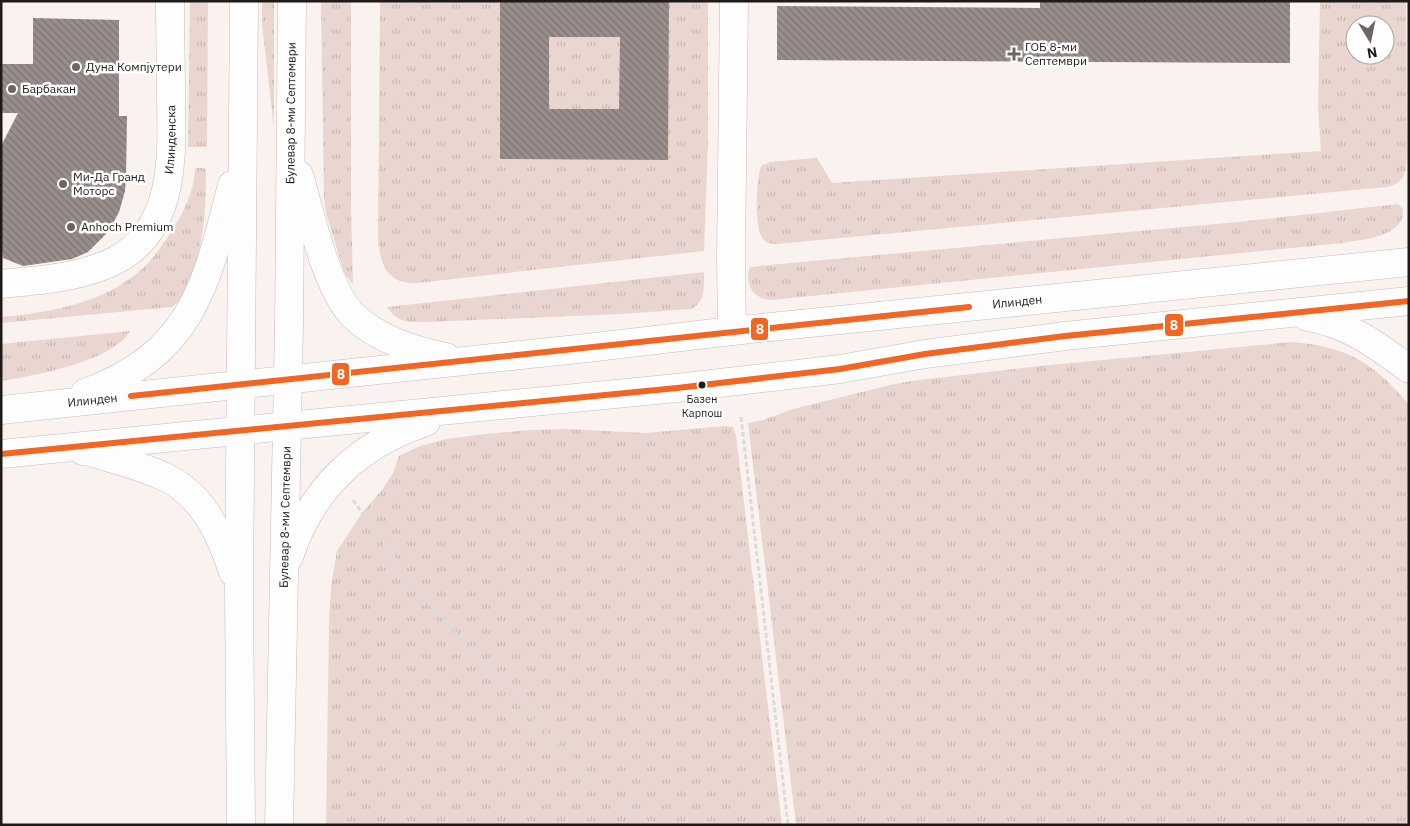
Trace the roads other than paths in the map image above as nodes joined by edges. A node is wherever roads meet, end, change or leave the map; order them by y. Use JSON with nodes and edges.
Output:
{"nodes":[{"id":1,"x":170,"y":1,"type":"edge"},
{"id":2,"x":244,"y":1,"type":"edge"},
{"id":3,"x":292,"y":1,"type":"edge"},
{"id":4,"x":734,"y":1,"type":"edge"},
{"id":5,"x":243,"y":145,"type":"junction"},
{"id":6,"x":291,"y":146,"type":"junction"},
{"id":7,"x":1409,"y":262,"type":"edge"},
{"id":8,"x":1,"y":284,"type":"edge"},
{"id":9,"x":1409,"y":301,"type":"edge"},
{"id":10,"x":1281,"y":313,"type":"junction"},
{"id":11,"x":732,"y":331,"type":"junction"},
{"id":12,"x":467,"y":361,"type":"junction"},
{"id":13,"x":1409,"y":369,"type":"edge"},
{"id":14,"x":287,"y":380,"type":"junction"},
{"id":15,"x":240,"y":384,"type":"junction"},
{"id":16,"x":51,"y":404,"type":"junction"},
{"id":17,"x":473,"y":409,"type":"junction"},
{"id":18,"x":1,"y":410,"type":"edge"},
{"id":19,"x":286,"y":426,"type":"junction"},
{"id":20,"x":240,"y":430,"type":"junction"},
{"id":21,"x":56,"y":448,"type":"junction"},
{"id":22,"x":1,"y":454,"type":"edge"},
{"id":23,"x":283,"y":588,"type":"junction"},
{"id":24,"x":239,"y":592,"type":"junction"},
{"id":25,"x":241,"y":825,"type":"edge"},
{"id":26,"x":279,"y":825,"type":"edge"}],
"edges":[{"from":1,"to":8,"type":"street","name":"Илинденска"},
{"from":2,"to":5,"type":"street"},
{"from":3,"to":6,"type":"street","name":"Булевар 8-ми Септември"},
{"from":4,"to":11,"type":"street"},
{"from":5,"to":15,"type":"street"},
{"from":5,"to":16,"type":"street"},
{"from":6,"to":12,"type":"street"},
{"from":6,"to":14,"type":"street","name":"Булевар 8-ми Септември"},
{"from":7,"to":11,"type":"street","name":"Илинден"},
{"from":9,"to":10,"type":"street"},
{"from":10,"to":13,"type":"street"},
{"from":10,"to":17,"type":"street"},
{"from":11,"to":12,"type":"street","name":"Илинден"},
{"from":12,"to":14,"type":"street","name":"Илинден"},
{"from":14,"to":15,"type":"street","name":"Илинден"},
{"from":14,"to":19,"type":"street","name":"Булевар 8-ми Септември"},
{"from":15,"to":16,"type":"street","name":"Илинден"},
{"from":15,"to":20,"type":"street"},
{"from":16,"to":18,"type":"street","name":"Илинден"},
{"from":17,"to":19,"type":"street"},
{"from":17,"to":23,"type":"street"},
{"from":19,"to":20,"type":"street"},
{"from":19,"to":23,"type":"street","name":"Булевар 8-ми Септември"},
{"from":20,"to":21,"type":"street"},
{"from":20,"to":24,"type":"street"},
{"from":21,"to":22,"type":"street"},
{"from":21,"to":24,"type":"street"},
{"from":23,"to":26,"type":"street","name":"Булевар 8-ми Септември"},
{"from":24,"to":25,"type":"street"}]}
